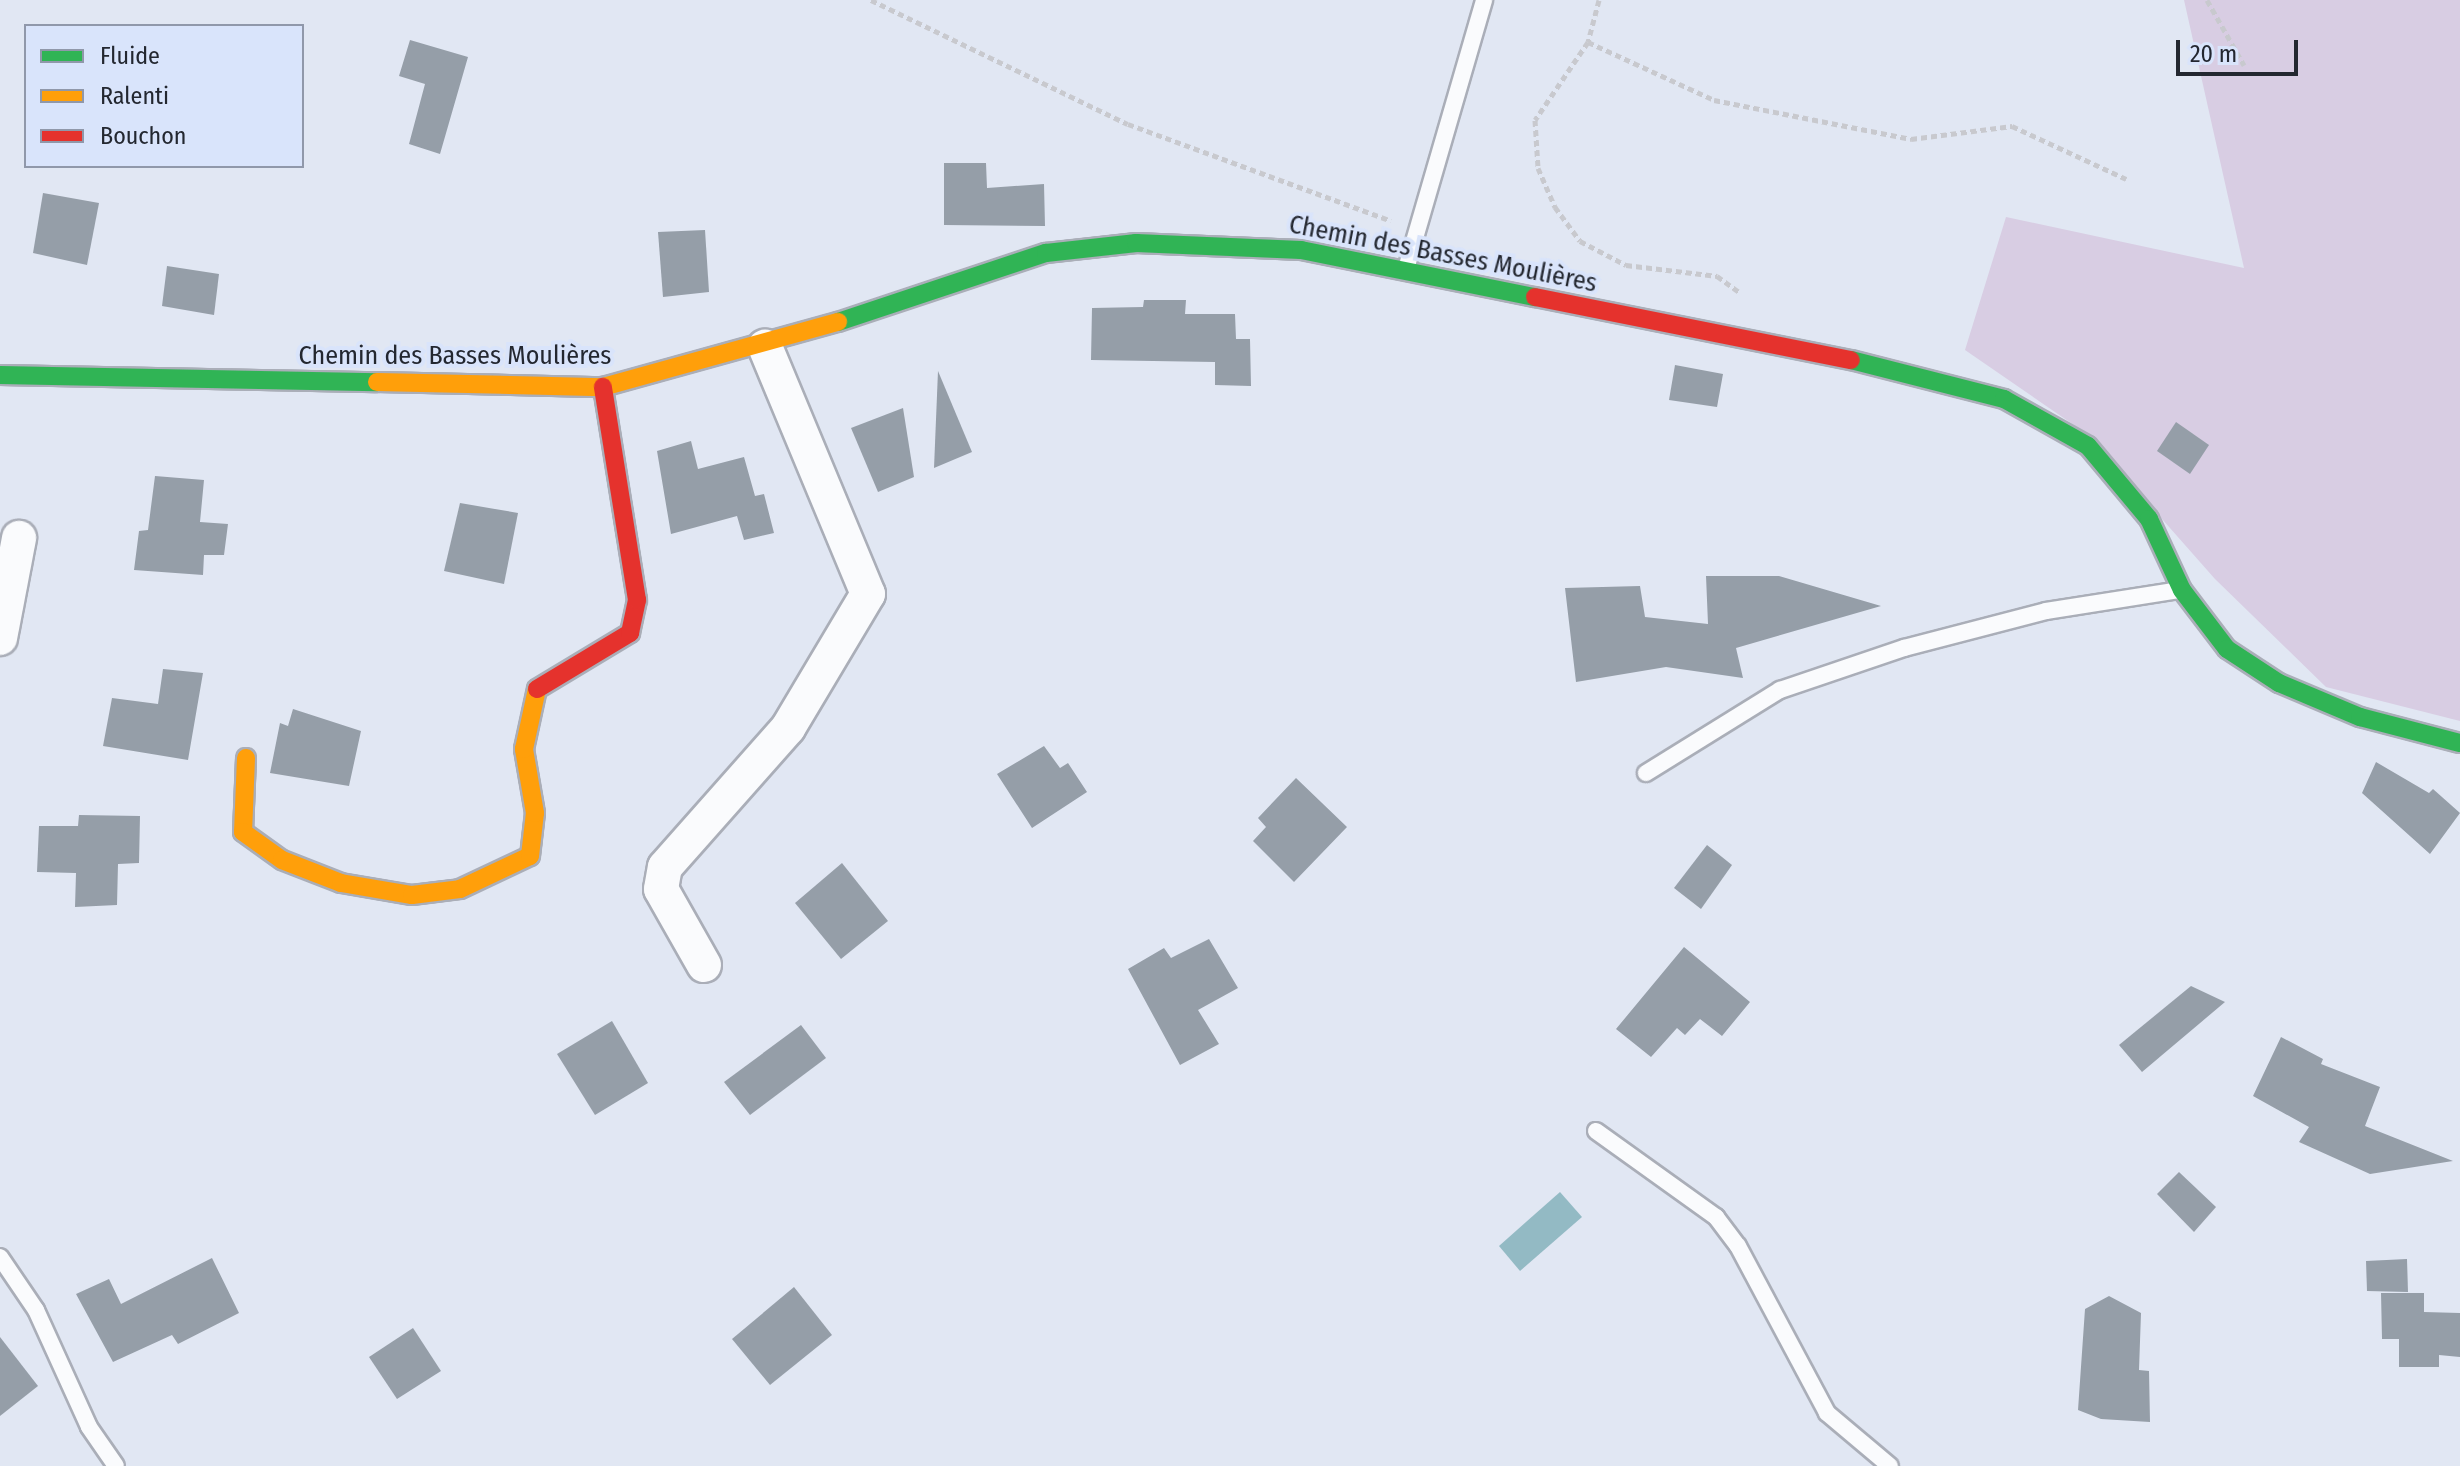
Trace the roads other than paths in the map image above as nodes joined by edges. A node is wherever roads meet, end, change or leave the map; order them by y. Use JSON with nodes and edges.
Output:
{"nodes":[{"id":1,"x":1484,"y":0,"type":"edge"},
{"id":2,"x":1406,"y":270,"type":"junction"},
{"id":3,"x":765,"y":347,"type":"junction"},
{"id":4,"x":0,"y":375,"type":"edge"},
{"id":5,"x":603,"y":387,"type":"junction"},
{"id":6,"x":19,"y":538,"type":"dead end"},
{"id":7,"x":2182,"y":590,"type":"junction"},
{"id":8,"x":0,"y":638,"type":"edge"},
{"id":9,"x":2460,"y":743,"type":"edge"},
{"id":10,"x":246,"y":758,"type":"dead end"},
{"id":11,"x":1646,"y":773,"type":"dead end"},
{"id":12,"x":704,"y":965,"type":"dead end"},
{"id":13,"x":1596,"y":1131,"type":"dead end"},
{"id":14,"x":0,"y":1257,"type":"edge"},
{"id":15,"x":116,"y":1466,"type":"edge"},
{"id":16,"x":1890,"y":1466,"type":"edge"}],
"edges":[{"from":1,"to":2,"type":"lane"},
{"from":2,"to":3,"type":"street","name":"Chemin des Basses Moulières"},
{"from":2,"to":7,"type":"street","name":"Chemin des Basses Moulières"},
{"from":3,"to":5,"type":"street","name":"Chemin des Basses Moulières"},
{"from":3,"to":12,"type":"street"},
{"from":4,"to":5,"type":"street","name":"Chemin des Basses Moulières"},
{"from":5,"to":10,"type":"street"},
{"from":6,"to":8,"type":"street"},
{"from":7,"to":9,"type":"street","name":"Chemin des Basses Moulières"},
{"from":7,"to":11,"type":"lane"},
{"from":13,"to":16,"type":"lane"},
{"from":14,"to":15,"type":"lane"}]}
